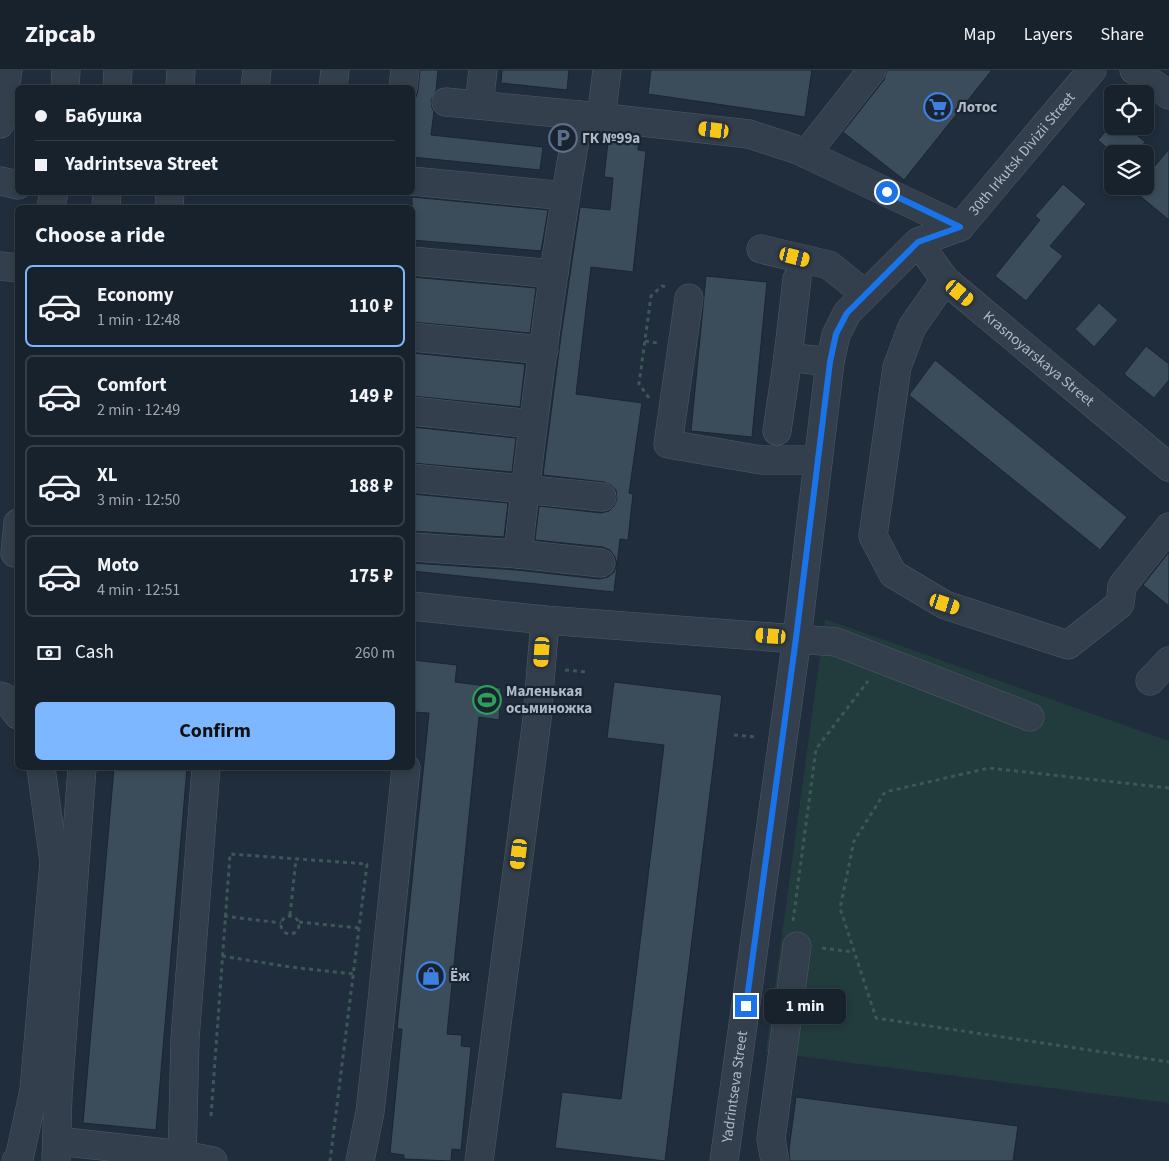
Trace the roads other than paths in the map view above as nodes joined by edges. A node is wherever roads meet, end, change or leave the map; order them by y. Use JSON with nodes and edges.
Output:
{"nodes":[{"id":1,"x":8,"y":70,"type":"edge"},
{"id":2,"x":66,"y":70,"type":"edge"},
{"id":3,"x":118,"y":70,"type":"edge"},
{"id":4,"x":181,"y":70,"type":"edge"},
{"id":5,"x":257,"y":70,"type":"edge"},
{"id":6,"x":335,"y":70,"type":"edge"},
{"id":7,"x":405,"y":70,"type":"edge"},
{"id":8,"x":483,"y":70,"type":"edge"},
{"id":9,"x":607,"y":70,"type":"edge"},
{"id":10,"x":1092,"y":70,"type":"edge"},
{"id":11,"x":1134,"y":70,"type":"edge"},
{"id":12,"x":867,"y":72,"type":"edge"},
{"id":13,"x":65,"y":85,"type":"edge"},
{"id":14,"x":117,"y":85,"type":"edge"},
{"id":15,"x":180,"y":85,"type":"edge"},
{"id":16,"x":255,"y":85,"type":"edge"},
{"id":17,"x":333,"y":85,"type":"edge"},
{"id":18,"x":403,"y":85,"type":"edge"},
{"id":19,"x":1169,"y":95,"type":"edge"},
{"id":20,"x":446,"y":102,"type":"dead end"},
{"id":21,"x":479,"y":105,"type":"junction"},
{"id":22,"x":590,"y":117,"type":"junction"},
{"id":23,"x":0,"y":124,"type":"edge"},
{"id":24,"x":806,"y":154,"type":"junction"},
{"id":25,"x":0,"y":181,"type":"edge"},
{"id":26,"x":415,"y":181,"type":"edge"},
{"id":27,"x":15,"y":184,"type":"edge"},
{"id":28,"x":565,"y":196,"type":"junction"},
{"id":29,"x":960,"y":227,"type":"junction"},
{"id":30,"x":918,"y":242,"type":"junction"},
{"id":31,"x":761,"y":249,"type":"dead end"},
{"id":32,"x":415,"y":261,"type":"edge"},
{"id":33,"x":0,"y":266,"type":"edge"},
{"id":34,"x":15,"y":268,"type":"edge"},
{"id":35,"x":554,"y":274,"type":"junction"},
{"id":36,"x":798,"y":279,"type":"dead end"},
{"id":37,"x":945,"y":280,"type":"junction"},
{"id":38,"x":865,"y":294,"type":"junction"},
{"id":39,"x":690,"y":298,"type":"dead end"},
{"id":40,"x":415,"y":337,"type":"edge"},
{"id":41,"x":544,"y":350,"type":"junction"},
{"id":42,"x":788,"y":357,"type":"junction"},
{"id":43,"x":830,"y":362,"type":"junction"},
{"id":44,"x":415,"y":411,"type":"edge"},
{"id":45,"x":532,"y":424,"type":"junction"},
{"id":46,"x":777,"y":431,"type":"dead end"},
{"id":47,"x":818,"y":460,"type":"junction"},
{"id":48,"x":1169,"y":467,"type":"edge"},
{"id":49,"x":415,"y":478,"type":"edge"},
{"id":50,"x":525,"y":489,"type":"junction"},
{"id":51,"x":602,"y":497,"type":"dead end"},
{"id":52,"x":1169,"y":527,"type":"edge"},
{"id":53,"x":15,"y":535,"type":"edge"},
{"id":54,"x":415,"y":547,"type":"edge"},
{"id":55,"x":11,"y":552,"type":"edge"},
{"id":56,"x":518,"y":554,"type":"junction"},
{"id":57,"x":601,"y":563,"type":"dead end"},
{"id":58,"x":415,"y":606,"type":"edge"},
{"id":59,"x":545,"y":620,"type":"junction"},
{"id":60,"x":796,"y":638,"type":"junction"},
{"id":61,"x":1169,"y":661,"type":"edge"},
{"id":62,"x":1150,"y":681,"type":"dead end"},
{"id":63,"x":0,"y":696,"type":"edge"},
{"id":64,"x":15,"y":711,"type":"edge"},
{"id":65,"x":1030,"y":717,"type":"dead end"},
{"id":66,"x":42,"y":770,"type":"edge"},
{"id":67,"x":82,"y":770,"type":"edge"},
{"id":68,"x":206,"y":770,"type":"edge"},
{"id":69,"x":406,"y":770,"type":"edge"},
{"id":70,"x":798,"y":946,"type":"road end"},
{"id":71,"x":57,"y":1151,"type":"edge"},
{"id":72,"x":183,"y":1158,"type":"edge"},
{"id":73,"x":16,"y":1161,"type":"edge"},
{"id":74,"x":213,"y":1161,"type":"edge"},
{"id":75,"x":360,"y":1161,"type":"edge"},
{"id":76,"x":479,"y":1161,"type":"edge"},
{"id":77,"x":724,"y":1161,"type":"edge"},
{"id":78,"x":775,"y":1161,"type":"edge"}],
"edges":[{"from":1,"to":23,"type":"street"},
{"from":2,"to":13,"type":"street"},
{"from":3,"to":14,"type":"street"},
{"from":4,"to":15,"type":"street"},
{"from":5,"to":16,"type":"street"},
{"from":6,"to":17,"type":"street"},
{"from":7,"to":18,"type":"street"},
{"from":8,"to":21,"type":"street"},
{"from":9,"to":22,"type":"street"},
{"from":10,"to":29,"type":"street","name":"30th Irkutsk Divizii Street"},
{"from":11,"to":19,"type":"street"},
{"from":12,"to":24,"type":"street"},
{"from":20,"to":21,"type":"street"},
{"from":21,"to":22,"type":"street"},
{"from":22,"to":24,"type":"street"},
{"from":22,"to":28,"type":"street"},
{"from":24,"to":29,"type":"street"},
{"from":25,"to":27,"type":"street"},
{"from":26,"to":28,"type":"street"},
{"from":28,"to":35,"type":"street"},
{"from":29,"to":30,"type":"street","name":"30th Irkutsk Divizii Street"},
{"from":30,"to":37,"type":"street","name":"Krasnoyarskaya Street"},
{"from":30,"to":38,"type":"street","name":"Yadrintseva Street"},
{"from":31,"to":38,"type":"street"},
{"from":32,"to":35,"type":"street"},
{"from":33,"to":34,"type":"street"},
{"from":35,"to":41,"type":"street"},
{"from":36,"to":42,"type":"street"},
{"from":37,"to":48,"type":"street","name":"Krasnoyarskaya Street"},
{"from":37,"to":52,"type":"street"},
{"from":38,"to":43,"type":"street","name":"Yadrintseva Street"},
{"from":39,"to":47,"type":"street"},
{"from":40,"to":41,"type":"street"},
{"from":41,"to":45,"type":"street"},
{"from":42,"to":43,"type":"street"},
{"from":42,"to":46,"type":"street"},
{"from":43,"to":47,"type":"street","name":"Yadrintseva Street"},
{"from":44,"to":45,"type":"street"},
{"from":45,"to":50,"type":"street"},
{"from":47,"to":60,"type":"street","name":"Yadrintseva Street"},
{"from":49,"to":50,"type":"street"},
{"from":50,"to":51,"type":"street"},
{"from":50,"to":56,"type":"street"},
{"from":53,"to":55,"type":"street"},
{"from":54,"to":56,"type":"street"},
{"from":56,"to":57,"type":"street"},
{"from":58,"to":59,"type":"street"},
{"from":59,"to":60,"type":"street"},
{"from":59,"to":76,"type":"street"},
{"from":60,"to":65,"type":"street"},
{"from":60,"to":77,"type":"street","name":"Yadrintseva Street"},
{"from":61,"to":62,"type":"street"},
{"from":63,"to":64,"type":"street"},
{"from":66,"to":73,"type":"street"},
{"from":67,"to":71,"type":"street"},
{"from":68,"to":72,"type":"street"},
{"from":69,"to":75,"type":"street"},
{"from":70,"to":78,"type":"street"},
{"from":71,"to":72,"type":"street"},
{"from":72,"to":74,"type":"street"}]}
